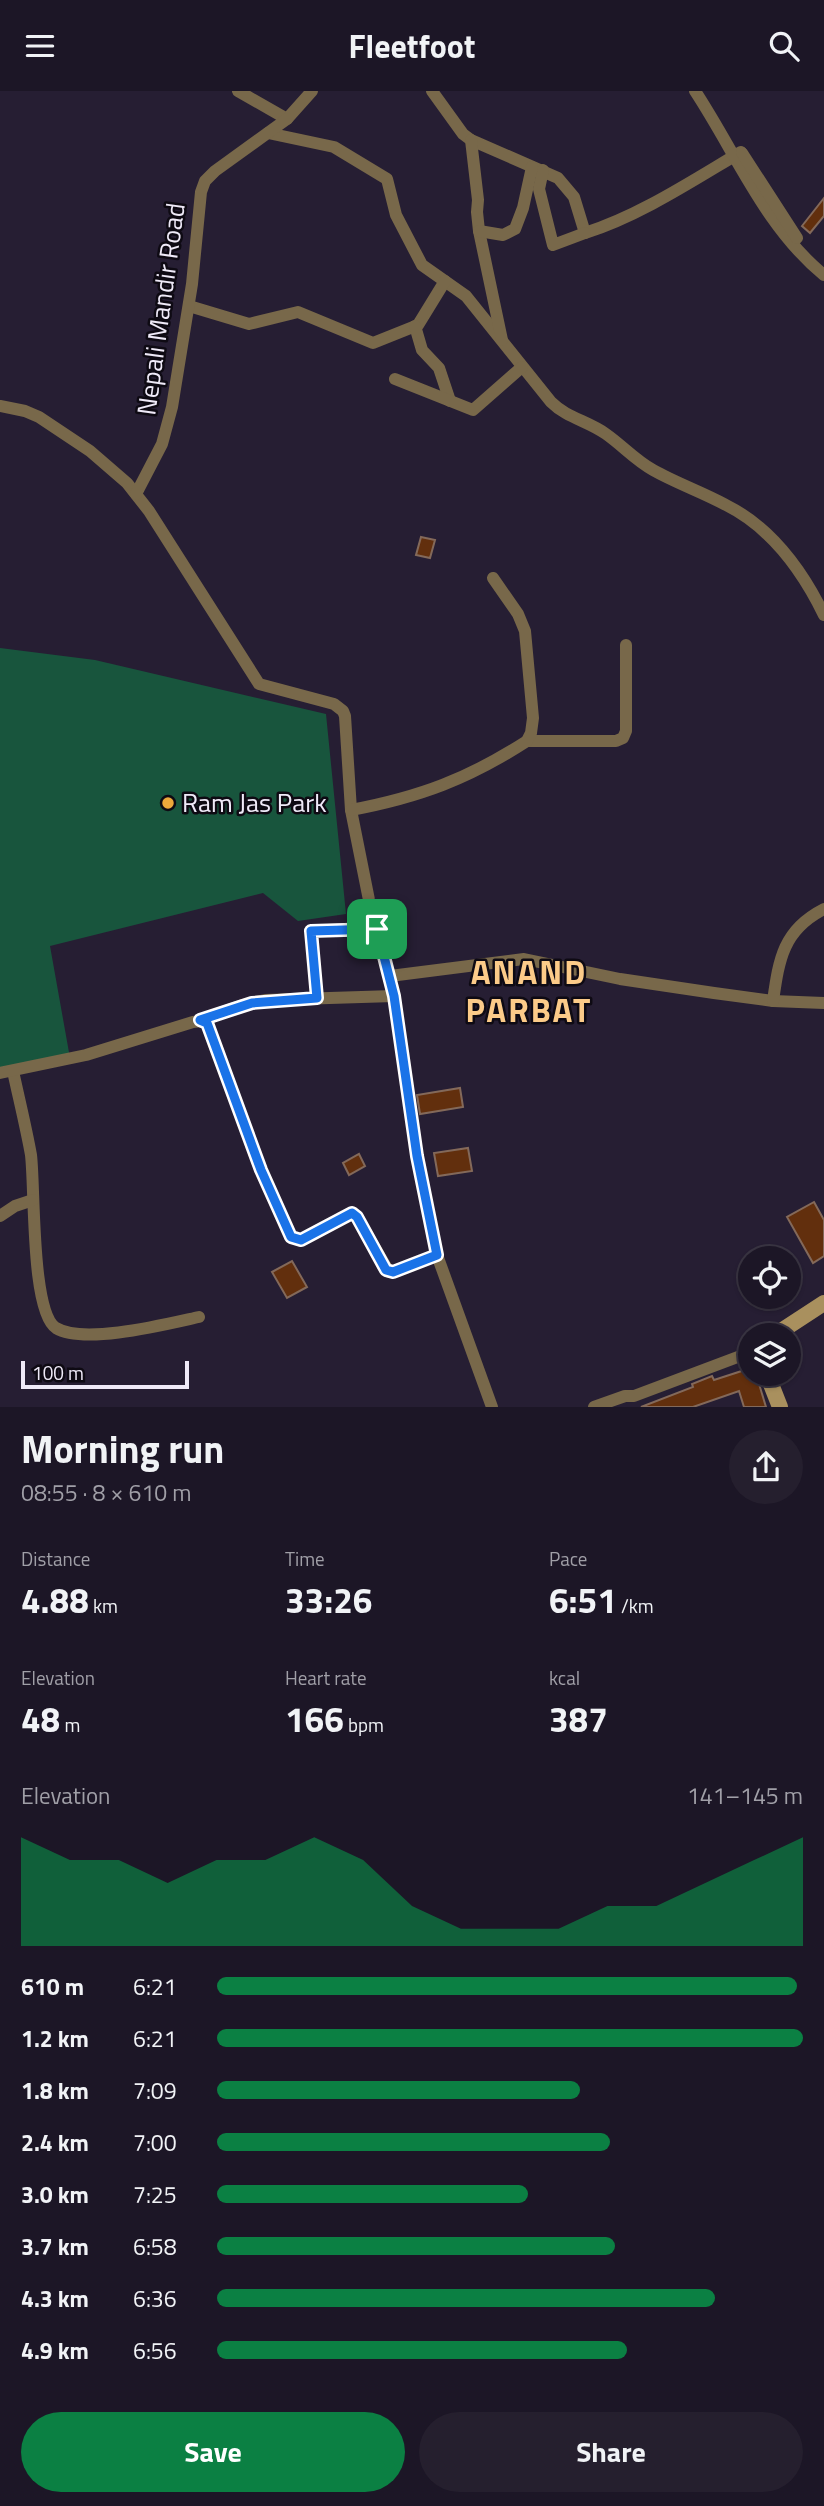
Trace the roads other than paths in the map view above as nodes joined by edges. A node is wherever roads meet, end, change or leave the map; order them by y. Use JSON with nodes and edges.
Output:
{"nodes":[{"id":1,"x":238,"y":91,"type":"edge"},
{"id":2,"x":312,"y":91,"type":"edge"},
{"id":3,"x":432,"y":91,"type":"edge"},
{"id":4,"x":695,"y":91,"type":"edge"},
{"id":5,"x":702,"y":91,"type":"edge"},
{"id":6,"x":287,"y":119,"type":"junction"},
{"id":7,"x":268,"y":133,"type":"junction"},
{"id":8,"x":471,"y":140,"type":"junction"},
{"id":9,"x":738,"y":154,"type":"junction"},
{"id":10,"x":538,"y":168,"type":"junction"},
{"id":11,"x":480,"y":230,"type":"junction"},
{"id":12,"x":585,"y":233,"type":"junction"},
{"id":13,"x":824,"y":264,"type":"edge"},
{"id":14,"x":824,"y":275,"type":"edge"},
{"id":15,"x":445,"y":281,"type":"junction"},
{"id":16,"x":189,"y":306,"type":"junction"},
{"id":17,"x":415,"y":325,"type":"junction"},
{"id":18,"x":503,"y":342,"type":"junction"},
{"id":19,"x":522,"y":367,"type":"junction"},
{"id":20,"x":395,"y":379,"type":"dead end"},
{"id":21,"x":450,"y":401,"type":"junction"},
{"id":22,"x":0,"y":406,"type":"edge"},
{"id":23,"x":136,"y":493,"type":"junction"},
{"id":24,"x":493,"y":578,"type":"dead end"},
{"id":25,"x":824,"y":615,"type":"edge"},
{"id":26,"x":626,"y":645,"type":"dead end"},
{"id":27,"x":527,"y":741,"type":"junction"},
{"id":28,"x":351,"y":810,"type":"junction"},
{"id":29,"x":824,"y":909,"type":"edge"},
{"id":30,"x":377,"y":929,"type":"junction"},
{"id":31,"x":390,"y":976,"type":"junction"},
{"id":32,"x":394,"y":996,"type":"junction"},
{"id":33,"x":317,"y":998,"type":"junction"},
{"id":34,"x":773,"y":1001,"type":"junction"},
{"id":35,"x":824,"y":1003,"type":"edge"},
{"id":36,"x":200,"y":1020,"type":"junction"},
{"id":37,"x":7,"y":1072,"type":"edge"},
{"id":38,"x":33,"y":1200,"type":"junction"},
{"id":39,"x":0,"y":1216,"type":"edge"},
{"id":40,"x":437,"y":1255,"type":"junction"},
{"id":41,"x":824,"y":1303,"type":"edge"},
{"id":42,"x":199,"y":1317,"type":"dead end"},
{"id":43,"x":793,"y":1323,"type":"edge"},
{"id":44,"x":738,"y":1357,"type":"edge"},
{"id":45,"x":772,"y":1386,"type":"edge"},
{"id":46,"x":492,"y":1407,"type":"edge"},
{"id":47,"x":594,"y":1407,"type":"edge"},
{"id":48,"x":780,"y":1407,"type":"edge"}],
"edges":[{"from":1,"to":6,"type":"street"},
{"from":2,"to":6,"type":"street","name":"Nepali Mandir Road"},
{"from":3,"to":8,"type":"street"},
{"from":4,"to":9,"type":"street"},
{"from":5,"to":9,"type":"street"},
{"from":6,"to":7,"type":"street","name":"Nepali Mandir Road"},
{"from":7,"to":15,"type":"street"},
{"from":7,"to":16,"type":"street","name":"Nepali Mandir Road"},
{"from":8,"to":10,"type":"street"},
{"from":8,"to":11,"type":"street"},
{"from":9,"to":12,"type":"street"},
{"from":9,"to":13,"type":"street"},
{"from":9,"to":14,"type":"street"},
{"from":10,"to":11,"type":"street"},
{"from":10,"to":12,"type":"street"},
{"from":10,"to":12,"type":"street"},
{"from":11,"to":18,"type":"street"},
{"from":15,"to":17,"type":"street"},
{"from":15,"to":18,"type":"street"},
{"from":16,"to":17,"type":"street"},
{"from":16,"to":23,"type":"street","name":"Nepali Mandir Road"},
{"from":17,"to":21,"type":"street"},
{"from":18,"to":19,"type":"street"},
{"from":19,"to":21,"type":"street"},
{"from":19,"to":25,"type":"street"},
{"from":20,"to":21,"type":"street"},
{"from":22,"to":23,"type":"street"},
{"from":23,"to":28,"type":"street"},
{"from":24,"to":27,"type":"street"},
{"from":26,"to":27,"type":"street"},
{"from":27,"to":28,"type":"street"},
{"from":28,"to":30,"type":"street"},
{"from":29,"to":34,"type":"street"},
{"from":30,"to":31,"type":"street"},
{"from":30,"to":33,"type":"street"},
{"from":31,"to":32,"type":"street"},
{"from":31,"to":34,"type":"street"},
{"from":32,"to":33,"type":"street"},
{"from":32,"to":40,"type":"street"},
{"from":33,"to":36,"type":"street"},
{"from":34,"to":35,"type":"street"},
{"from":36,"to":37,"type":"street"},
{"from":36,"to":40,"type":"street"},
{"from":37,"to":38,"type":"street"},
{"from":38,"to":39,"type":"street"},
{"from":38,"to":42,"type":"street"},
{"from":40,"to":46,"type":"street"},
{"from":41,"to":43,"type":"street"},
{"from":44,"to":47,"type":"street"},
{"from":45,"to":48,"type":"street"}]}
